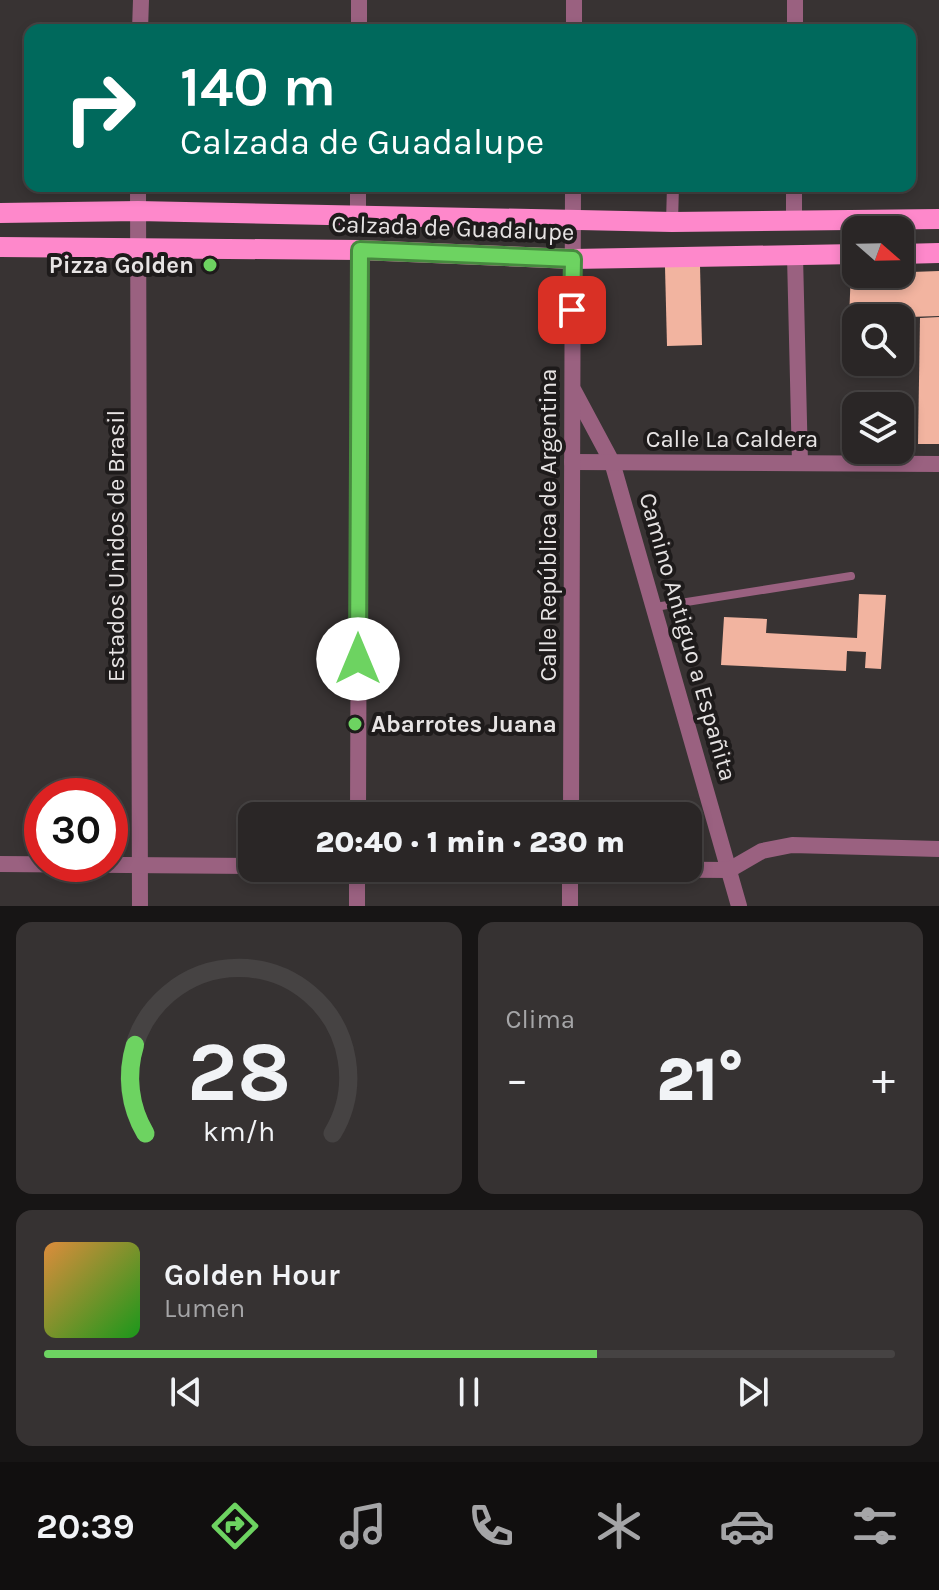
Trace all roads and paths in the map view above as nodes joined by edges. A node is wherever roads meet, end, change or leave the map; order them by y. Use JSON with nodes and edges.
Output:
{"nodes":[{"id":1,"x":141,"y":0,"type":"edge"},
{"id":2,"x":359,"y":0,"type":"edge"},
{"id":3,"x":574,"y":0,"type":"edge"},
{"id":4,"x":795,"y":0,"type":"edge"},
{"id":5,"x":140,"y":24,"type":"edge"},
{"id":6,"x":359,"y":24,"type":"edge"},
{"id":7,"x":574,"y":24,"type":"edge"},
{"id":8,"x":795,"y":24,"type":"edge"},
{"id":9,"x":138,"y":192,"type":"edge"},
{"id":10,"x":358,"y":192,"type":"edge"},
{"id":11,"x":573,"y":192,"type":"edge"},
{"id":12,"x":673,"y":192,"type":"edge"},
{"id":13,"x":794,"y":192,"type":"edge"},
{"id":14,"x":138,"y":211,"type":"junction"},
{"id":15,"x":0,"y":213,"type":"edge"},
{"id":16,"x":358,"y":216,"type":"junction"},
{"id":17,"x":939,"y":219,"type":"edge"},
{"id":18,"x":573,"y":220,"type":"junction"},
{"id":19,"x":672,"y":222,"type":"junction"},
{"id":20,"x":794,"y":222,"type":"junction"},
{"id":21,"x":0,"y":247,"type":"edge"},
{"id":22,"x":138,"y":247,"type":"junction"},
{"id":23,"x":360,"y":250,"type":"junction"},
{"id":24,"x":939,"y":253,"type":"edge"},
{"id":25,"x":842,"y":254,"type":"edge"},
{"id":26,"x":914,"y":254,"type":"edge"},
{"id":27,"x":795,"y":256,"type":"junction"},
{"id":28,"x":573,"y":259,"type":"junction"},
{"id":29,"x":572,"y":388,"type":"junction"},
{"id":30,"x":572,"y":462,"type":"junction"},
{"id":31,"x":612,"y":462,"type":"junction"},
{"id":32,"x":800,"y":463,"type":"junction"},
{"id":33,"x":939,"y":464,"type":"edge"},
{"id":34,"x":851,"y":576,"type":"dead end"},
{"id":35,"x":655,"y":607,"type":"junction"},
{"id":36,"x":358,"y":802,"type":"edge"},
{"id":37,"x":571,"y":802,"type":"edge"},
{"id":38,"x":939,"y":849,"type":"edge"},
{"id":39,"x":0,"y":864,"type":"edge"},
{"id":40,"x":141,"y":866,"type":"junction"},
{"id":41,"x":238,"y":866,"type":"edge"},
{"id":42,"x":702,"y":870,"type":"edge"},
{"id":43,"x":729,"y":870,"type":"junction"},
{"id":44,"x":357,"y":882,"type":"edge"},
{"id":45,"x":570,"y":882,"type":"edge"},
{"id":46,"x":140,"y":906,"type":"edge"},
{"id":47,"x":357,"y":906,"type":"edge"},
{"id":48,"x":570,"y":906,"type":"edge"},
{"id":49,"x":739,"y":906,"type":"edge"}],
"edges":[{"from":1,"to":5,"type":"street"},
{"from":2,"to":6,"type":"street"},
{"from":3,"to":7,"type":"street"},
{"from":4,"to":8,"type":"street"},
{"from":9,"to":14,"type":"street","name":"Estados Unidos de Brasil"},
{"from":10,"to":16,"type":"street"},
{"from":11,"to":18,"type":"street","name":"Calle República de Argentina"},
{"from":12,"to":19,"type":"street"},
{"from":13,"to":20,"type":"street"},
{"from":14,"to":15,"type":"main road","name":"Calzada de Guadalupe"},
{"from":14,"to":16,"type":"main road","name":"Calzada de Guadalupe"},
{"from":14,"to":22,"type":"street","name":"Estados Unidos de Brasil"},
{"from":16,"to":18,"type":"main road","name":"Calzada de Guadalupe"},
{"from":17,"to":20,"type":"main road","name":"Calzada de Guadalupe"},
{"from":18,"to":19,"type":"main road","name":"Calzada de Guadalupe"},
{"from":18,"to":28,"type":"street","name":"Calle República de Argentina"},
{"from":19,"to":20,"type":"main road","name":"Calzada de Guadalupe"},
{"from":21,"to":22,"type":"main road","name":"Calzada de Guadalupe"},
{"from":22,"to":23,"type":"main road","name":"Calzada de Guadalupe"},
{"from":22,"to":40,"type":"street","name":"Estados Unidos de Brasil"},
{"from":23,"to":28,"type":"main road","name":"Calzada de Guadalupe"},
{"from":23,"to":36,"type":"street"},
{"from":24,"to":26,"type":"main road"},
{"from":25,"to":27,"type":"main road","name":"Calzada de Guadalupe"},
{"from":27,"to":28,"type":"main road","name":"Calzada de Guadalupe"},
{"from":27,"to":32,"type":"street"},
{"from":28,"to":29,"type":"street","name":"Calle República de Argentina"},
{"from":29,"to":30,"type":"street","name":"Calle República de Argentina"},
{"from":29,"to":31,"type":"street","name":"Camino Antiguo a Españita"},
{"from":30,"to":31,"type":"street","name":"Calle La Caldera"},
{"from":30,"to":37,"type":"street","name":"Calle República de Argentina"},
{"from":31,"to":32,"type":"street","name":"Calle La Caldera"},
{"from":31,"to":35,"type":"street","name":"Camino Antiguo a Españita"},
{"from":32,"to":33,"type":"street","name":"Calle La Caldera"},
{"from":34,"to":35,"type":"lane"},
{"from":35,"to":43,"type":"street","name":"Camino Antiguo a Españita"},
{"from":38,"to":43,"type":"street"},
{"from":39,"to":40,"type":"street"},
{"from":40,"to":41,"type":"street"},
{"from":40,"to":46,"type":"street","name":"Estados Unidos de Brasil"},
{"from":42,"to":43,"type":"street"},
{"from":43,"to":49,"type":"street","name":"Camino Antiguo a Españita"},
{"from":44,"to":47,"type":"street"},
{"from":45,"to":48,"type":"street"}]}
